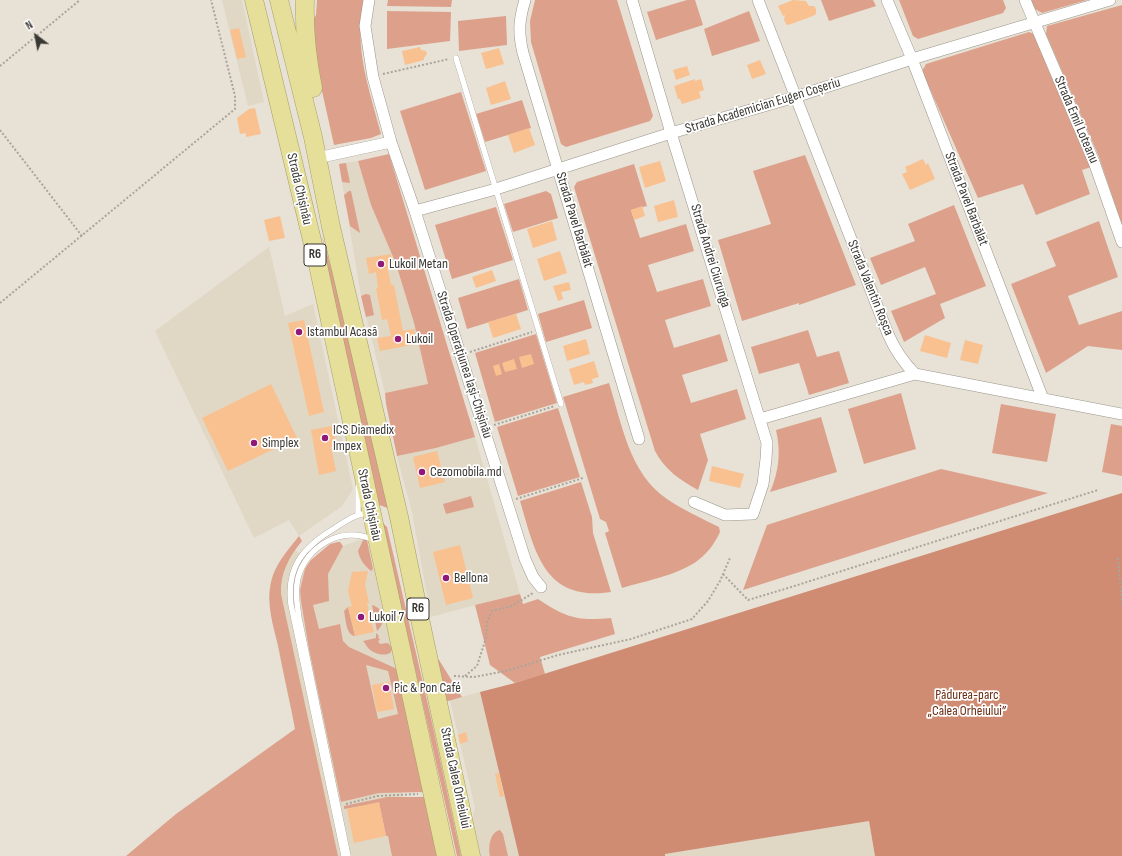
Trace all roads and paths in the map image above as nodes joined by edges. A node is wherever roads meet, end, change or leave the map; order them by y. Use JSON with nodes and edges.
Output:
{"nodes":[{"id":1,"x":80,"y":0,"type":"edge"},
{"id":2,"x":211,"y":0,"type":"edge"},
{"id":3,"x":254,"y":0,"type":"edge"},
{"id":4,"x":279,"y":0,"type":"edge"},
{"id":5,"x":305,"y":0,"type":"edge"},
{"id":6,"x":369,"y":0,"type":"edge"},
{"id":7,"x":525,"y":0,"type":"edge"},
{"id":8,"x":632,"y":0,"type":"edge"},
{"id":9,"x":758,"y":0,"type":"edge"},
{"id":10,"x":888,"y":0,"type":"edge"},
{"id":11,"x":1025,"y":0,"type":"edge"},
{"id":12,"x":1110,"y":0,"type":"edge"},
{"id":13,"x":1036,"y":23,"type":"junction"},
{"id":14,"x":456,"y":58,"type":"joint"},
{"id":15,"x":912,"y":59,"type":"junction"},
{"id":16,"x":0,"y":66,"type":"edge"},
{"id":17,"x":373,"y":77,"type":"junction"},
{"id":18,"x":795,"y":97,"type":"junction"},
{"id":19,"x":0,"y":130,"type":"edge"},
{"id":20,"x":671,"y":133,"type":"junction"},
{"id":21,"x":313,"y":137,"type":"junction"},
{"id":22,"x":392,"y":142,"type":"junction"},
{"id":23,"x":317,"y":158,"type":"junction"},
{"id":24,"x":558,"y":169,"type":"junction"},
{"id":25,"x":496,"y":189,"type":"junction"},
{"id":26,"x":415,"y":211,"type":"junction"},
{"id":27,"x":82,"y":236,"type":"junction"},
{"id":28,"x":1122,"y":242,"type":"edge"},
{"id":29,"x":0,"y":303,"type":"edge"},
{"id":30,"x":539,"y":330,"type":"junction"},
{"id":31,"x":461,"y":355,"type":"junction"},
{"id":32,"x":915,"y":374,"type":"junction"},
{"id":33,"x":1043,"y":398,"type":"junction"},
{"id":34,"x":561,"y":404,"type":"joint"},
{"id":35,"x":1122,"y":414,"type":"edge"},
{"id":36,"x":760,"y":419,"type":"junction"},
{"id":37,"x":484,"y":428,"type":"junction"},
{"id":38,"x":640,"y":439,"type":"dead end"},
{"id":39,"x":583,"y":478,"type":"dead end"},
{"id":40,"x":1098,"y":490,"type":"dead end"},
{"id":41,"x":507,"y":501,"type":"junction"},
{"id":42,"x":694,"y":502,"type":"dead end"},
{"id":43,"x":364,"y":513,"type":"junction"},
{"id":44,"x":399,"y":518,"type":"junction"},
{"id":45,"x":377,"y":542,"type":"junction"},
{"id":46,"x":730,"y":558,"type":"dead end"},
{"id":47,"x":1118,"y":558,"type":"dead end"},
{"id":48,"x":723,"y":574,"type":"junction"},
{"id":49,"x":541,"y":587,"type":"joint"},
{"id":50,"x":1122,"y":604,"type":"edge"},
{"id":51,"x":454,"y":676,"type":"dead end"},
{"id":52,"x":464,"y":676,"type":"junction"},
{"id":53,"x":438,"y":700,"type":"joint"},
{"id":54,"x":414,"y":706,"type":"joint"},
{"id":55,"x":422,"y":794,"type":"dead end"},
{"id":56,"x":343,"y":805,"type":"dead end"},
{"id":57,"x":344,"y":856,"type":"edge"},
{"id":58,"x":348,"y":856,"type":"edge"},
{"id":59,"x":446,"y":856,"type":"edge"},
{"id":60,"x":471,"y":856,"type":"edge"}],
"edges":[{"from":1,"to":16,"type":"path"},
{"from":2,"to":27,"type":"path"},
{"from":3,"to":43,"type":"highway","name":"Strada Chișinău","number":"R6"},
{"from":4,"to":21,"type":"highway","name":"Strada Chișinău","number":"R6"},
{"from":5,"to":21,"type":"highway"},
{"from":6,"to":17,"type":"street","name":"Strada Operațiunea Iași-Chișinău"},
{"from":7,"to":24,"type":"street","name":"Strada Pavel Barbălat"},
{"from":8,"to":20,"type":"street","name":"Strada Andrei Ciurunga"},
{"from":9,"to":18,"type":"street","name":"Strada Valentin Roșca"},
{"from":10,"to":15,"type":"street","name":"Strada Pavel Barbălat"},
{"from":11,"to":13,"type":"street","name":"Strada Emil Loteanu"},
{"from":12,"to":13,"type":"street","name":"Strada Academician Eugen Coșeriu"},
{"from":13,"to":15,"type":"street","name":"Strada Academician Eugen Coșeriu"},
{"from":13,"to":28,"type":"street","name":"Strada Emil Loteanu"},
{"from":14,"to":17,"type":"path"},
{"from":14,"to":25,"type":"lane"},
{"from":15,"to":18,"type":"street","name":"Strada Academician Eugen Coșeriu"},
{"from":15,"to":33,"type":"street","name":"Strada Pavel Barbălat"},
{"from":17,"to":22,"type":"street","name":"Strada Operațiunea Iași-Chișinău"},
{"from":18,"to":20,"type":"street","name":"Strada Academician Eugen Coșeriu"},
{"from":18,"to":32,"type":"street","name":"Strada Valentin Roșca"},
{"from":19,"to":27,"type":"path"},
{"from":20,"to":24,"type":"street","name":"Strada Academician Eugen Coșeriu"},
{"from":20,"to":36,"type":"street","name":"Strada Andrei Ciurunga"},
{"from":21,"to":23,"type":"highway","name":"Strada Chișinău","number":"R6"},
{"from":22,"to":23,"type":"street"},
{"from":22,"to":26,"type":"street","name":"Strada Operațiunea Iași-Chișinău"},
{"from":23,"to":44,"type":"highway","name":"Strada Chișinău","number":"R6"},
{"from":24,"to":25,"type":"street","name":"Strada Academician Eugen Coșeriu"},
{"from":24,"to":38,"type":"street","name":"Strada Pavel Barbălat"},
{"from":25,"to":26,"type":"street","name":"Strada Academician Eugen Coșeriu"},
{"from":25,"to":30,"type":"lane"},
{"from":26,"to":31,"type":"street","name":"Strada Operațiunea Iași-Chișinău"},
{"from":27,"to":29,"type":"path"},
{"from":30,"to":31,"type":"path"},
{"from":30,"to":34,"type":"lane"},
{"from":31,"to":37,"type":"street","name":"Strada Operațiunea Iași-Chișinău"},
{"from":32,"to":33,"type":"street"},
{"from":32,"to":36,"type":"street"},
{"from":33,"to":35,"type":"street"},
{"from":34,"to":37,"type":"path"},
{"from":36,"to":42,"type":"street","name":"Strada Andrei Ciurunga"},
{"from":37,"to":41,"type":"street","name":"Strada Operațiunea Iași-Chișinău"},
{"from":39,"to":41,"type":"path"},
{"from":40,"to":48,"type":"path"},
{"from":41,"to":49,"type":"street","name":"Strada Operațiunea Iași-Chișinău"},
{"from":43,"to":44,"type":"highway"},
{"from":43,"to":45,"type":"highway","name":"Strada Chișinău","number":"R6"},
{"from":43,"to":57,"type":"lane"},
{"from":44,"to":53,"type":"highway","name":"Strada Chișinău","number":"R6"},
{"from":45,"to":54,"type":"highway","name":"Strada Chișinău","number":"R6"},
{"from":45,"to":58,"type":"lane"},
{"from":46,"to":48,"type":"path"},
{"from":47,"to":50,"type":"path"},
{"from":48,"to":52,"type":"path"},
{"from":49,"to":52,"type":"path"},
{"from":51,"to":52,"type":"path"},
{"from":53,"to":60,"type":"highway","name":"Strada Calea Orheiului","number":"R6"},
{"from":54,"to":59,"type":"highway","name":"Strada Calea Orheiului","number":"R6"},
{"from":55,"to":56,"type":"path"}]}
